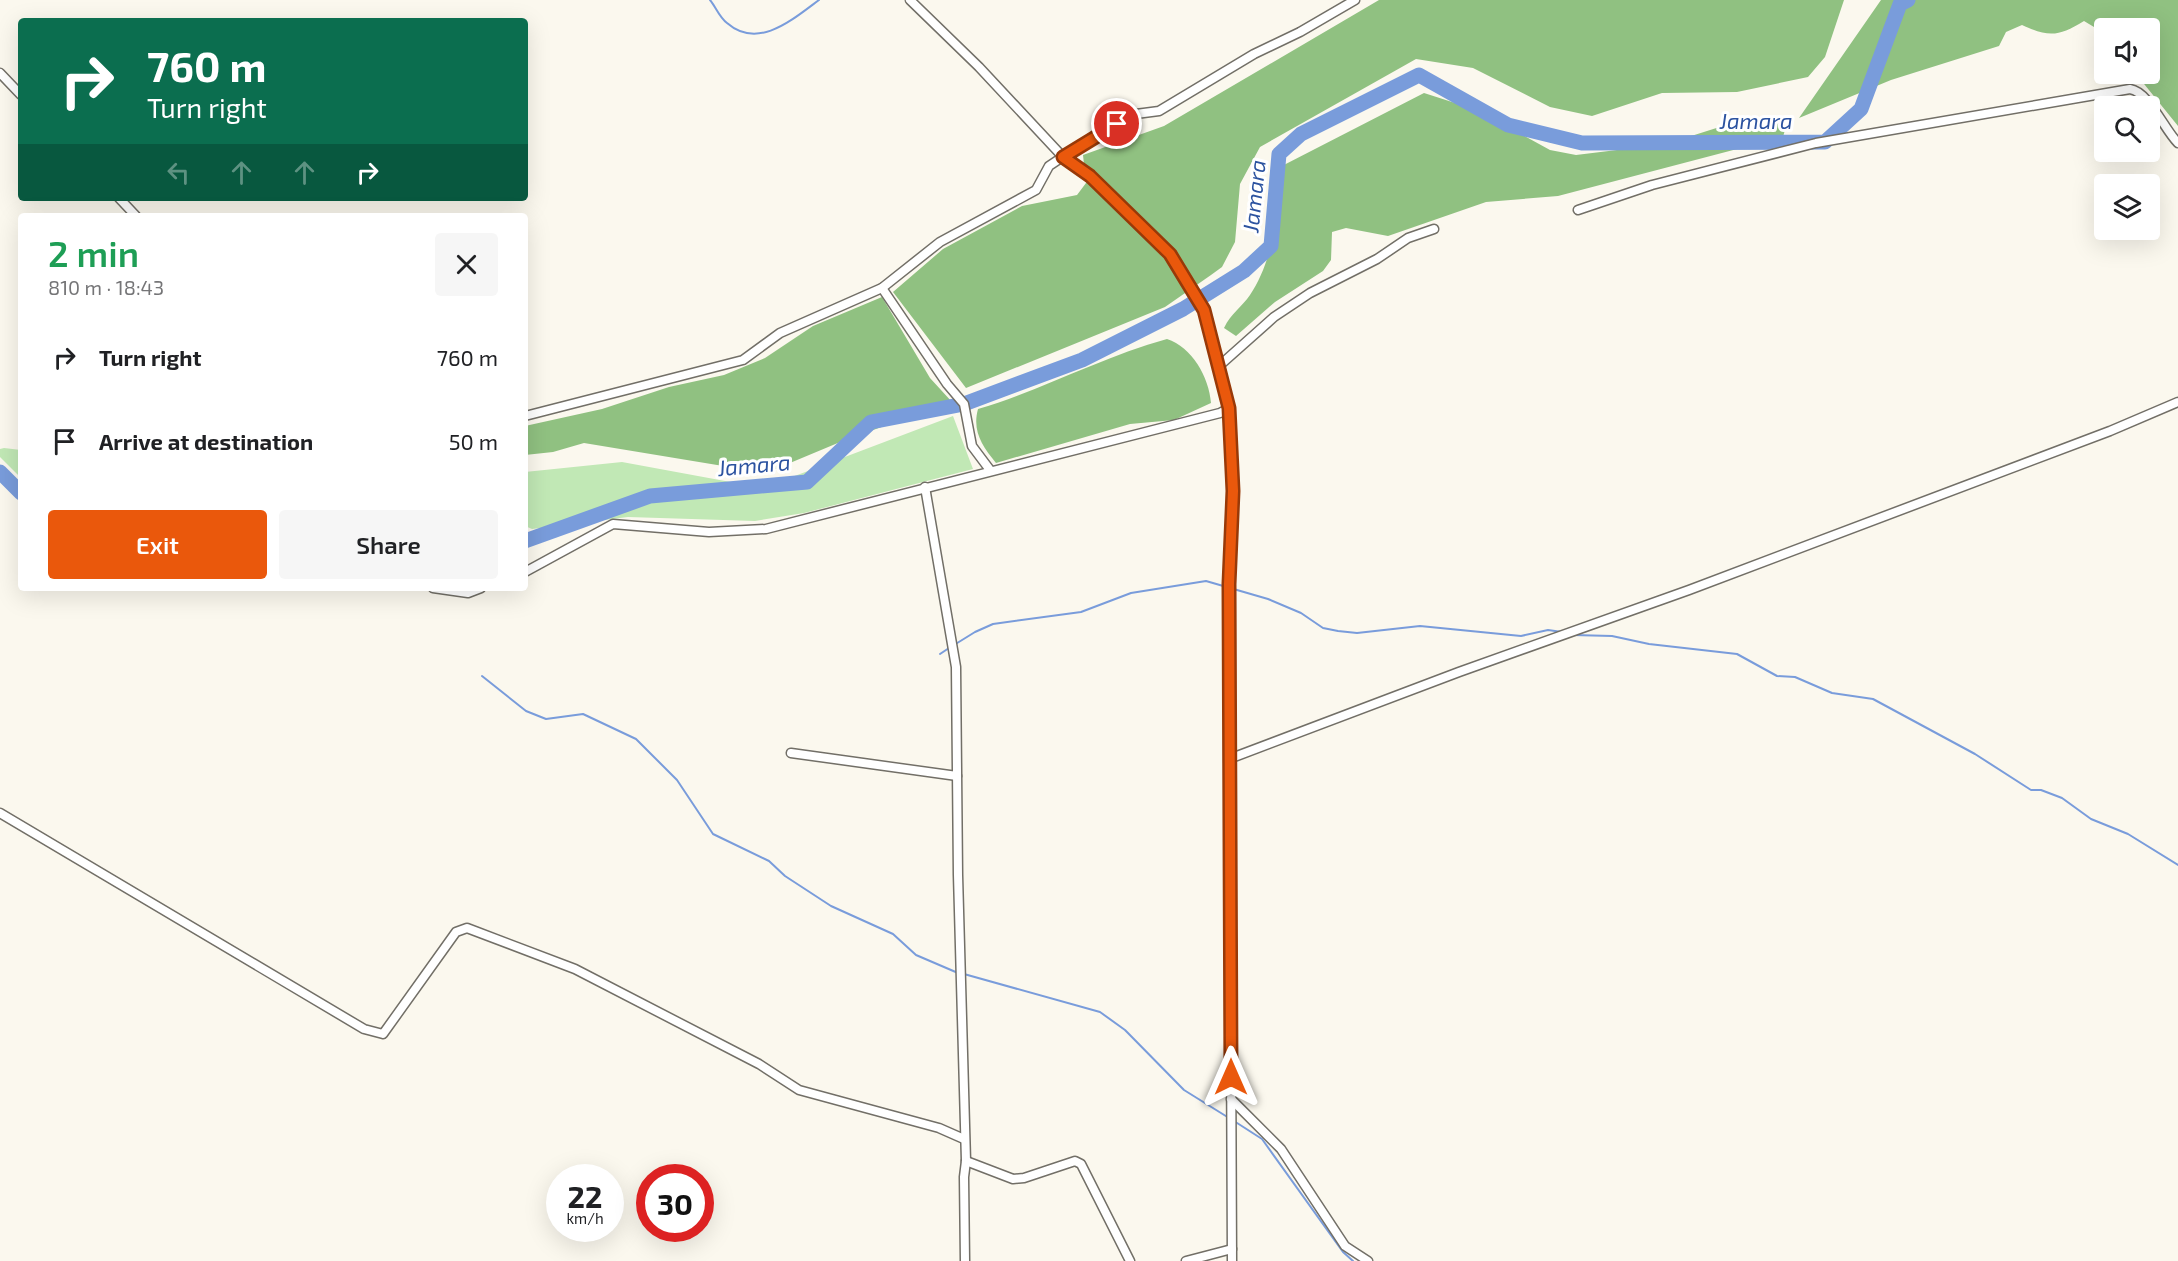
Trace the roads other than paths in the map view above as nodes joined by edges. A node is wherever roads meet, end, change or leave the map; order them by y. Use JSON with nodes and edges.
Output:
{"nodes":[{"id":1,"x":910,"y":0,"type":"edge"},
{"id":2,"x":1355,"y":0,"type":"edge"},
{"id":3,"x":0,"y":73,"type":"edge"},
{"id":4,"x":18,"y":92,"type":"edge"},
{"id":5,"x":2178,"y":143,"type":"edge"},
{"id":6,"x":1063,"y":157,"type":"junction"},
{"id":7,"x":122,"y":201,"type":"edge"},
{"id":8,"x":1578,"y":210,"type":"dead end"},
{"id":9,"x":133,"y":213,"type":"edge"},
{"id":10,"x":1434,"y":229,"type":"dead end"},
{"id":11,"x":882,"y":288,"type":"junction"},
{"id":12,"x":1220,"y":366,"type":"junction"},
{"id":13,"x":2178,"y":402,"type":"edge"},
{"id":14,"x":1229,"y":408,"type":"junction"},
{"id":15,"x":528,"y":415,"type":"edge"},
{"id":16,"x":990,"y":470,"type":"junction"},
{"id":17,"x":925,"y":487,"type":"junction"},
{"id":18,"x":528,"y":570,"type":"edge"},
{"id":19,"x":454,"y":591,"type":"edge"},
{"id":20,"x":473,"y":591,"type":"edge"},
{"id":21,"x":791,"y":753,"type":"dead end"},
{"id":22,"x":1229,"y":759,"type":"junction"},
{"id":23,"x":957,"y":776,"type":"junction"},
{"id":24,"x":0,"y":813,"type":"edge"},
{"id":25,"x":1231,"y":1099,"type":"junction"},
{"id":26,"x":964,"y":1139,"type":"junction"},
{"id":27,"x":966,"y":1161,"type":"junction"},
{"id":28,"x":1232,"y":1249,"type":"junction"},
{"id":29,"x":965,"y":1261,"type":"edge"},
{"id":30,"x":1130,"y":1261,"type":"edge"},
{"id":31,"x":1186,"y":1261,"type":"edge"},
{"id":32,"x":1232,"y":1261,"type":"edge"},
{"id":33,"x":1368,"y":1261,"type":"edge"}],
"edges":[{"from":1,"to":6,"type":"street"},
{"from":2,"to":6,"type":"street"},
{"from":3,"to":4,"type":"street"},
{"from":5,"to":8,"type":"street"},
{"from":6,"to":11,"type":"street"},
{"from":6,"to":12,"type":"street"},
{"from":7,"to":9,"type":"street"},
{"from":10,"to":12,"type":"street"},
{"from":11,"to":15,"type":"street"},
{"from":11,"to":16,"type":"street"},
{"from":12,"to":14,"type":"street"},
{"from":13,"to":22,"type":"street"},
{"from":14,"to":16,"type":"street"},
{"from":14,"to":22,"type":"street"},
{"from":16,"to":17,"type":"street"},
{"from":17,"to":18,"type":"street"},
{"from":17,"to":23,"type":"street"},
{"from":19,"to":20,"type":"street"},
{"from":21,"to":23,"type":"street"},
{"from":22,"to":25,"type":"street"},
{"from":23,"to":26,"type":"street"},
{"from":24,"to":26,"type":"street"},
{"from":25,"to":28,"type":"street"},
{"from":25,"to":33,"type":"street"},
{"from":26,"to":27,"type":"street"},
{"from":27,"to":29,"type":"street"},
{"from":27,"to":30,"type":"street"},
{"from":28,"to":31,"type":"street"},
{"from":28,"to":32,"type":"street"}]}
